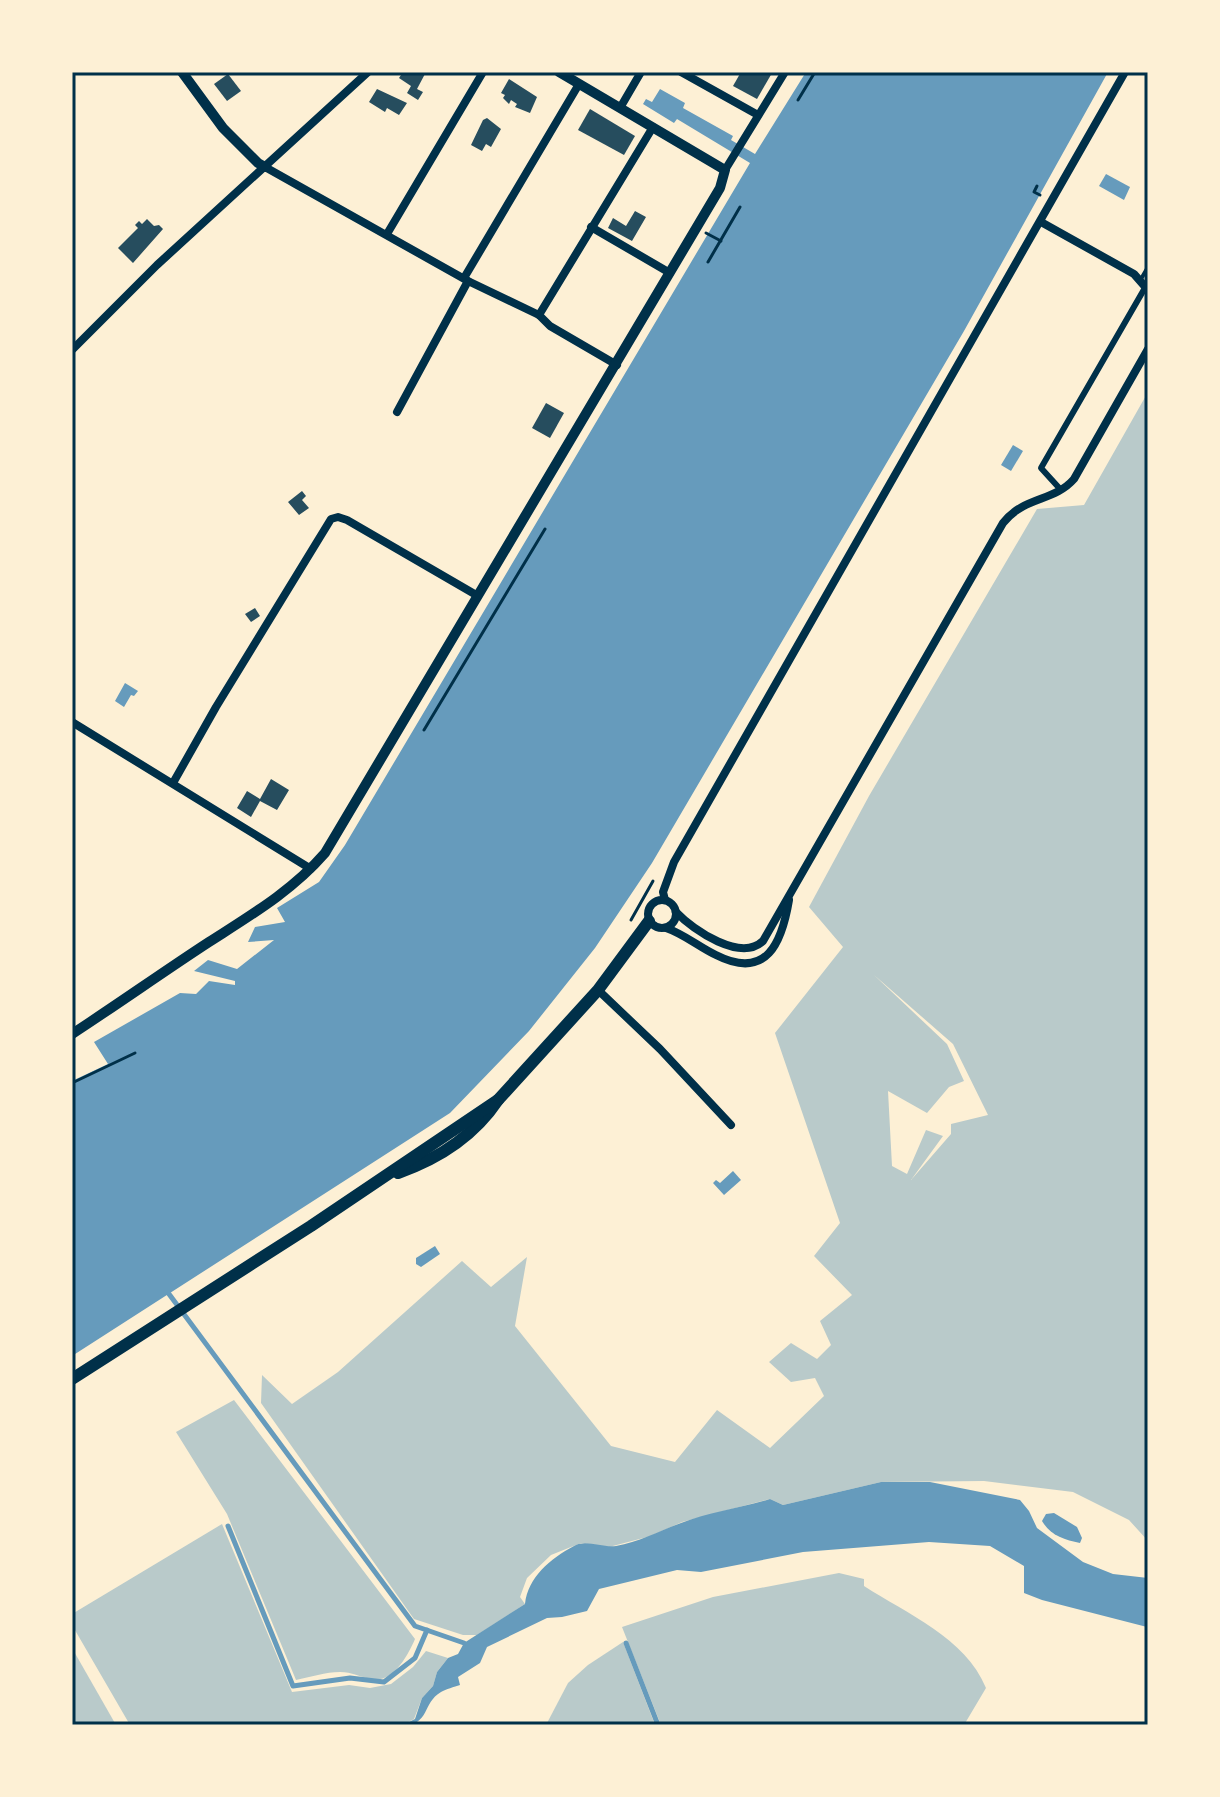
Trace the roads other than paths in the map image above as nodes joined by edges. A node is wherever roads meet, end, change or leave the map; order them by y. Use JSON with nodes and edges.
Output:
{"nodes":[{"id":1,"x":182,"y":72,"type":"edge"},
{"id":2,"x":368,"y":72,"type":"edge"},
{"id":3,"x":483,"y":72,"type":"edge"},
{"id":4,"x":559,"y":72,"type":"edge"},
{"id":5,"x":641,"y":72,"type":"edge"},
{"id":6,"x":681,"y":72,"type":"edge"},
{"id":7,"x":785,"y":72,"type":"edge"},
{"id":8,"x":1125,"y":72,"type":"edge"},
{"id":9,"x":579,"y":84,"type":"junction"},
{"id":10,"x":620,"y":108,"type":"junction"},
{"id":11,"x":758,"y":115,"type":"junction"},
{"id":12,"x":653,"y":127,"type":"junction"},
{"id":13,"x":265,"y":167,"type":"junction"},
{"id":14,"x":725,"y":170,"type":"junction"},
{"id":15,"x":1041,"y":222,"type":"junction"},
{"id":16,"x":591,"y":227,"type":"junction"},
{"id":17,"x":387,"y":234,"type":"junction"},
{"id":18,"x":1148,"y":267,"type":"edge"},
{"id":19,"x":670,"y":273,"type":"junction"},
{"id":20,"x":466,"y":279,"type":"junction"},
{"id":21,"x":1145,"y":285,"type":"edge"},
{"id":22,"x":539,"y":315,"type":"junction"},
{"id":23,"x":1148,"y":349,"type":"edge"},
{"id":24,"x":72,"y":350,"type":"edge"},
{"id":25,"x":617,"y":365,"type":"junction"},
{"id":26,"x":397,"y":412,"type":"dead end"},
{"id":27,"x":1061,"y":490,"type":"junction"},
{"id":28,"x":478,"y":596,"type":"junction"},
{"id":29,"x":72,"y":722,"type":"edge"},
{"id":30,"x":173,"y":783,"type":"junction"},
{"id":31,"x":311,"y":869,"type":"junction"},
{"id":32,"x":790,"y":896,"type":"junction"},
{"id":33,"x":665,"y":900,"type":"junction"},
{"id":34,"x":676,"y":912,"type":"junction"},
{"id":35,"x":649,"y":921,"type":"junction"},
{"id":36,"x":666,"y":928,"type":"junction"},
{"id":37,"x":598,"y":990,"type":"junction"},
{"id":38,"x":72,"y":1034,"type":"edge"},
{"id":39,"x":731,"y":1125,"type":"dead end"},
{"id":40,"x":72,"y":1379,"type":"edge"}],
"edges":[{"from":1,"to":13,"type":"street"},
{"from":2,"to":13,"type":"street"},
{"from":3,"to":17,"type":"street"},
{"from":4,"to":9,"type":"street"},
{"from":5,"to":10,"type":"street"},
{"from":6,"to":11,"type":"street"},
{"from":7,"to":11,"type":"street"},
{"from":8,"to":15,"type":"street"},
{"from":9,"to":10,"type":"street"},
{"from":9,"to":20,"type":"street"},
{"from":10,"to":12,"type":"street"},
{"from":11,"to":14,"type":"street"},
{"from":12,"to":14,"type":"street"},
{"from":12,"to":16,"type":"street"},
{"from":13,"to":17,"type":"street"},
{"from":13,"to":24,"type":"street"},
{"from":14,"to":19,"type":"street"},
{"from":15,"to":21,"type":"street"},
{"from":15,"to":33,"type":"street"},
{"from":16,"to":19,"type":"street"},
{"from":16,"to":22,"type":"street"},
{"from":17,"to":20,"type":"street"},
{"from":18,"to":21,"type":"lane"},
{"from":19,"to":25,"type":"street"},
{"from":20,"to":22,"type":"street"},
{"from":20,"to":26,"type":"street"},
{"from":21,"to":27,"type":"street"},
{"from":22,"to":25,"type":"street"},
{"from":23,"to":27,"type":"street"},
{"from":25,"to":28,"type":"street"},
{"from":27,"to":32,"type":"street"},
{"from":28,"to":30,"type":"street"},
{"from":28,"to":31,"type":"street"},
{"from":29,"to":30,"type":"street"},
{"from":30,"to":31,"type":"street"},
{"from":31,"to":38,"type":"street"},
{"from":32,"to":34,"type":"street"},
{"from":32,"to":36,"type":"street"},
{"from":33,"to":34,"type":"street"},
{"from":33,"to":35,"type":"street"},
{"from":34,"to":36,"type":"street"},
{"from":35,"to":36,"type":"street"},
{"from":35,"to":37,"type":"main road"},
{"from":37,"to":39,"type":"street"},
{"from":37,"to":40,"type":"main road"}]}
